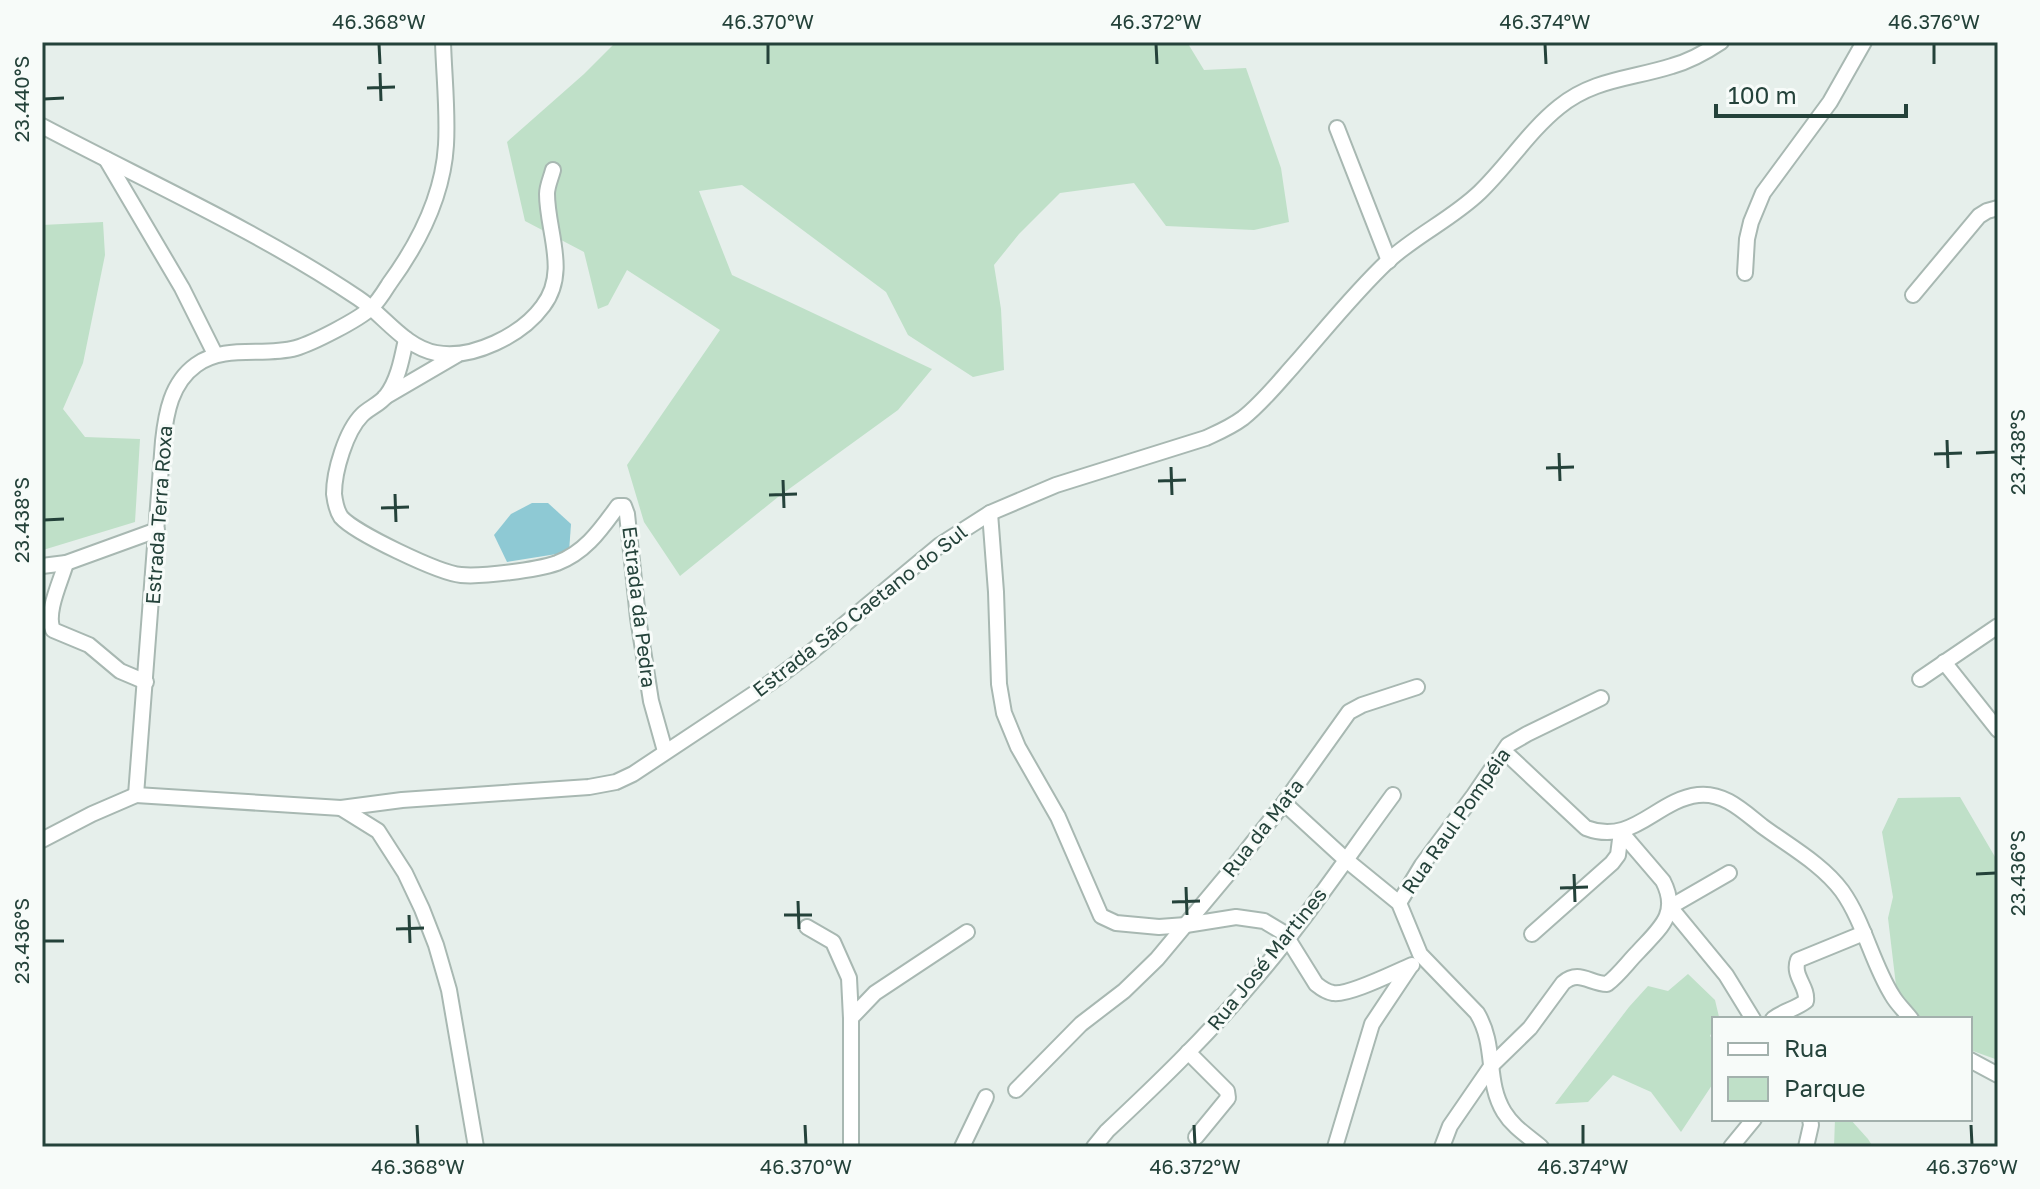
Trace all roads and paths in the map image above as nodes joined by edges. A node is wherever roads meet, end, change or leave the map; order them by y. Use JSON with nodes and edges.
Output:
{"nodes":[{"id":1,"x":443,"y":42,"type":"edge"},
{"id":2,"x":1721,"y":42,"type":"edge"},
{"id":3,"x":1864,"y":42,"type":"edge"},
{"id":4,"x":42,"y":126,"type":"edge"},
{"id":5,"x":1337,"y":128,"type":"dead end"},
{"id":6,"x":105,"y":158,"type":"junction"},
{"id":7,"x":553,"y":170,"type":"dead end"},
{"id":8,"x":1998,"y":208,"type":"edge"},
{"id":9,"x":1389,"y":261,"type":"junction"},
{"id":10,"x":1745,"y":273,"type":"dead end"},
{"id":11,"x":1913,"y":295,"type":"dead end"},
{"id":12,"x":372,"y":307,"type":"junction"},
{"id":13,"x":406,"y":339,"type":"junction"},
{"id":14,"x":215,"y":354,"type":"junction"},
{"id":15,"x":457,"y":355,"type":"junction"},
{"id":16,"x":385,"y":397,"type":"junction"},
{"id":17,"x":990,"y":513,"type":"junction"},
{"id":18,"x":157,"y":530,"type":"junction"},
{"id":19,"x":66,"y":563,"type":"junction"},
{"id":20,"x":42,"y":566,"type":"edge"},
{"id":21,"x":1998,"y":626,"type":"edge"},
{"id":22,"x":1944,"y":662,"type":"junction"},
{"id":23,"x":1920,"y":679,"type":"dead end"},
{"id":24,"x":146,"y":682,"type":"junction"},
{"id":25,"x":1417,"y":687,"type":"dead end"},
{"id":26,"x":1601,"y":698,"type":"dead end"},
{"id":27,"x":1998,"y":730,"type":"edge"},
{"id":28,"x":665,"y":751,"type":"junction"},
{"id":29,"x":1505,"y":752,"type":"junction"},
{"id":30,"x":136,"y":795,"type":"junction"},
{"id":31,"x":1393,"y":795,"type":"dead end"},
{"id":32,"x":1284,"y":803,"type":"junction"},
{"id":33,"x":341,"y":808,"type":"junction"},
{"id":34,"x":1621,"y":832,"type":"junction"},
{"id":35,"x":42,"y":840,"type":"edge"},
{"id":36,"x":1345,"y":859,"type":"junction"},
{"id":37,"x":1729,"y":873,"type":"dead end"},
{"id":38,"x":1399,"y":903,"type":"junction"},
{"id":39,"x":1670,"y":907,"type":"junction"},
{"id":40,"x":1186,"y":925,"type":"junction"},
{"id":41,"x":807,"y":927,"type":"dead end"},
{"id":42,"x":967,"y":932,"type":"dead end"},
{"id":43,"x":1864,"y":933,"type":"junction"},
{"id":44,"x":1532,"y":934,"type":"dead end"},
{"id":45,"x":1288,"y":939,"type":"junction"},
{"id":46,"x":1416,"y":959,"type":"junction"},
{"id":47,"x":1752,"y":1017,"type":"edge"},
{"id":48,"x":1775,"y":1017,"type":"edge"},
{"id":49,"x":1909,"y":1017,"type":"edge"},
{"id":50,"x":851,"y":1018,"type":"junction"},
{"id":51,"x":1188,"y":1052,"type":"junction"},
{"id":52,"x":1972,"y":1061,"type":"edge"},
{"id":53,"x":1492,"y":1065,"type":"junction"},
{"id":54,"x":1998,"y":1075,"type":"edge"},
{"id":55,"x":1016,"y":1090,"type":"dead end"},
{"id":56,"x":986,"y":1097,"type":"dead end"},
{"id":57,"x":1752,"y":1121,"type":"edge"},
{"id":58,"x":1810,"y":1121,"type":"edge"},
{"id":59,"x":1196,"y":1137,"type":"dead end"},
{"id":60,"x":476,"y":1147,"type":"edge"},
{"id":61,"x":851,"y":1147,"type":"edge"},
{"id":62,"x":962,"y":1147,"type":"edge"},
{"id":63,"x":1094,"y":1147,"type":"edge"},
{"id":64,"x":1335,"y":1147,"type":"edge"},
{"id":65,"x":1442,"y":1147,"type":"edge"},
{"id":66,"x":1541,"y":1147,"type":"edge"},
{"id":67,"x":1731,"y":1147,"type":"edge"},
{"id":68,"x":1806,"y":1147,"type":"edge"}],
"edges":[{"from":1,"to":12,"type":"street"},
{"from":2,"to":9,"type":"street","name":"Estrada São Caetano do Sul"},
{"from":3,"to":10,"type":"street"},
{"from":4,"to":6,"type":"street"},
{"from":5,"to":9,"type":"street"},
{"from":6,"to":12,"type":"street"},
{"from":6,"to":14,"type":"street"},
{"from":7,"to":15,"type":"street"},
{"from":8,"to":11,"type":"street"},
{"from":9,"to":17,"type":"street","name":"Estrada São Caetano do Sul"},
{"from":12,"to":13,"type":"street"},
{"from":12,"to":14,"type":"street"},
{"from":13,"to":15,"type":"street"},
{"from":13,"to":16,"type":"street","name":"Estrada da Pedra"},
{"from":14,"to":18,"type":"street","name":"Estrada Terra Roxa"},
{"from":15,"to":16,"type":"street"},
{"from":16,"to":28,"type":"street","name":"Estrada da Pedra"},
{"from":17,"to":28,"type":"street","name":"Estrada São Caetano do Sul"},
{"from":17,"to":40,"type":"street"},
{"from":18,"to":19,"type":"street"},
{"from":18,"to":24,"type":"street","name":"Estrada Terra Roxa"},
{"from":19,"to":20,"type":"street"},
{"from":19,"to":24,"type":"street"},
{"from":21,"to":22,"type":"street"},
{"from":22,"to":23,"type":"street"},
{"from":22,"to":27,"type":"street"},
{"from":24,"to":30,"type":"street","name":"Estrada Terra Roxa"},
{"from":25,"to":32,"type":"street","name":"Rua da Mata"},
{"from":26,"to":29,"type":"street","name":"Rua Raul Pompéia"},
{"from":28,"to":33,"type":"street","name":"Estrada São Caetano do Sul"},
{"from":29,"to":34,"type":"street"},
{"from":29,"to":38,"type":"street","name":"Rua Raul Pompéia"},
{"from":30,"to":33,"type":"street"},
{"from":30,"to":35,"type":"street"},
{"from":31,"to":36,"type":"street","name":"Rua José Martines"},
{"from":32,"to":36,"type":"street","name":"Rua Raul Pompéia"},
{"from":32,"to":40,"type":"street","name":"Rua da Mata"},
{"from":33,"to":60,"type":"street"},
{"from":34,"to":39,"type":"street"},
{"from":34,"to":43,"type":"street"},
{"from":34,"to":44,"type":"street"},
{"from":36,"to":38,"type":"street","name":"Rua Raul Pompéia"},
{"from":36,"to":45,"type":"street","name":"Rua José Martines"},
{"from":37,"to":39,"type":"street"},
{"from":38,"to":46,"type":"street","name":"Rua Raul Pompéia"},
{"from":39,"to":47,"type":"street"},
{"from":39,"to":53,"type":"street"},
{"from":40,"to":45,"type":"street"},
{"from":40,"to":55,"type":"street","name":"Rua da Mata"},
{"from":41,"to":50,"type":"street"},
{"from":42,"to":50,"type":"street"},
{"from":43,"to":48,"type":"street"},
{"from":43,"to":49,"type":"street"},
{"from":45,"to":46,"type":"street"},
{"from":45,"to":51,"type":"street","name":"Rua José Martines"},
{"from":46,"to":53,"type":"street","name":"Rua Raul Pompéia"},
{"from":46,"to":64,"type":"street"},
{"from":50,"to":61,"type":"street"},
{"from":51,"to":59,"type":"street"},
{"from":51,"to":63,"type":"street","name":"Rua José Martines"},
{"from":52,"to":54,"type":"street"},
{"from":53,"to":65,"type":"street"},
{"from":53,"to":66,"type":"street","name":"Rua Raul Pompéia"},
{"from":56,"to":62,"type":"street"},
{"from":57,"to":67,"type":"street"},
{"from":58,"to":68,"type":"street"}]}
